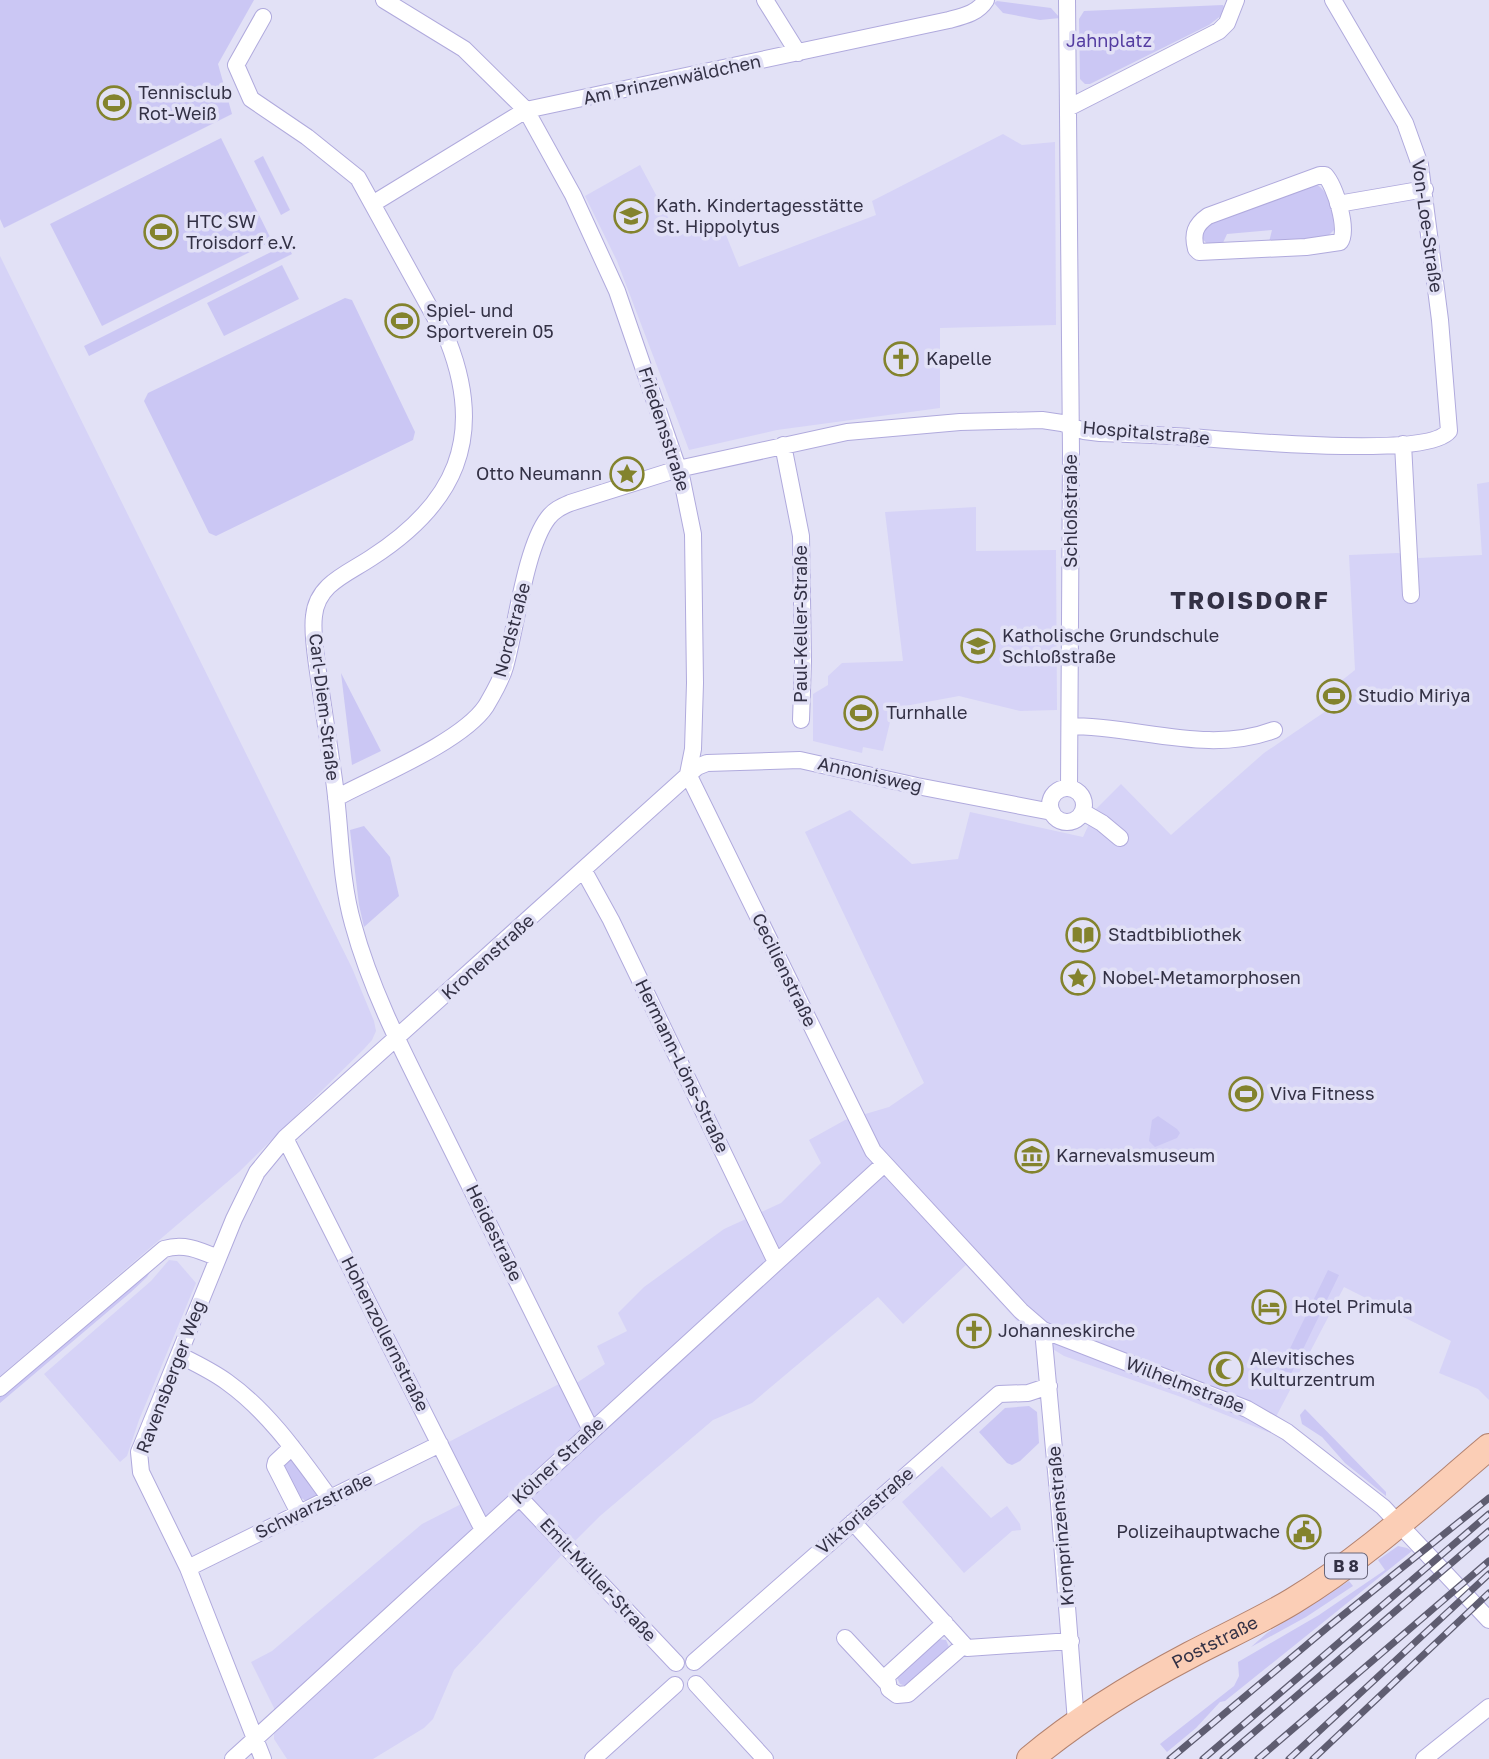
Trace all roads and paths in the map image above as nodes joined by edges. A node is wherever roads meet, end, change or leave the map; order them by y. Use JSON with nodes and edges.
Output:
{"nodes":[{"id":1,"x":384,"y":0,"type":"edge"},
{"id":2,"x":765,"y":0,"type":"edge"},
{"id":3,"x":986,"y":0,"type":"edge"},
{"id":4,"x":1067,"y":0,"type":"edge"},
{"id":5,"x":1236,"y":0,"type":"edge"},
{"id":6,"x":1333,"y":0,"type":"edge"},
{"id":7,"x":263,"y":18,"type":"dead end"},
{"id":8,"x":798,"y":53,"type":"junction"},
{"id":9,"x":1068,"y":108,"type":"junction"},
{"id":10,"x":526,"y":110,"type":"junction"},
{"id":11,"x":1425,"y":189,"type":"junction"},
{"id":12,"x":374,"y":203,"type":"junction"},
{"id":13,"x":1338,"y":204,"type":"junction"},
{"id":14,"x":1070,"y":426,"type":"junction"},
{"id":15,"x":1449,"y":431,"type":"joint"},
{"id":16,"x":1403,"y":444,"type":"junction"},
{"id":17,"x":783,"y":445,"type":"junction"},
{"id":18,"x":678,"y":470,"type":"junction"},
{"id":19,"x":1411,"y":596,"type":"dead end"},
{"id":20,"x":801,"y":720,"type":"dead end"},
{"id":21,"x":1070,"y":726,"type":"junction"},
{"id":22,"x":1275,"y":730,"type":"dead end"},
{"id":23,"x":688,"y":774,"type":"junction"},
{"id":24,"x":1069,"y":789,"type":"junction"},
{"id":25,"x":336,"y":798,"type":"junction"},
{"id":26,"x":1052,"y":812,"type":"junction"},
{"id":27,"x":1083,"y":812,"type":"junction"},
{"id":28,"x":1120,"y":838,"type":"dead end"},
{"id":29,"x":584,"y":871,"type":"junction"},
{"id":30,"x":396,"y":1037,"type":"junction"},
{"id":31,"x":285,"y":1138,"type":"junction"},
{"id":32,"x":883,"y":1165,"type":"junction"},
{"id":33,"x":218,"y":1258,"type":"junction"},
{"id":34,"x":776,"y":1262,"type":"junction"},
{"id":35,"x":1043,"y":1330,"type":"junction"},
{"id":36,"x":179,"y":1355,"type":"junction"},
{"id":37,"x":1049,"y":1386,"type":"junction"},
{"id":38,"x":0,"y":1388,"type":"edge"},
{"id":39,"x":592,"y":1430,"type":"junction"},
{"id":40,"x":440,"y":1444,"type":"junction"},
{"id":41,"x":292,"y":1447,"type":"junction"},
{"id":42,"x":1489,"y":1447,"type":"edge"},
{"id":43,"x":329,"y":1497,"type":"junction"},
{"id":44,"x":519,"y":1497,"type":"junction"},
{"id":45,"x":299,"y":1513,"type":"junction"},
{"id":46,"x":853,"y":1522,"type":"junction"},
{"id":47,"x":1398,"y":1523,"type":"junction"},
{"id":48,"x":484,"y":1530,"type":"junction"},
{"id":49,"x":188,"y":1568,"type":"junction"},
{"id":50,"x":1489,"y":1620,"type":"edge"},
{"id":51,"x":945,"y":1623,"type":"junction"},
{"id":52,"x":845,"y":1637,"type":"dead end"},
{"id":53,"x":1071,"y":1641,"type":"junction"},
{"id":54,"x":964,"y":1645,"type":"junction"},
{"id":55,"x":694,"y":1662,"type":"junction"},
{"id":56,"x":676,"y":1663,"type":"junction"},
{"id":57,"x":887,"y":1683,"type":"junction"},
{"id":58,"x":696,"y":1684,"type":"junction"},
{"id":59,"x":675,"y":1685,"type":"junction"},
{"id":60,"x":1489,"y":1707,"type":"edge"},
{"id":61,"x":1076,"y":1722,"type":"junction"},
{"id":62,"x":254,"y":1740,"type":"junction"},
{"id":63,"x":233,"y":1759,"type":"edge"},
{"id":64,"x":263,"y":1759,"type":"edge"},
{"id":65,"x":593,"y":1759,"type":"edge"},
{"id":66,"x":765,"y":1759,"type":"edge"},
{"id":67,"x":1030,"y":1759,"type":"edge"},
{"id":68,"x":1424,"y":1759,"type":"edge"}],
"edges":[{"from":1,"to":10,"type":"street","name":"Friedensstraße"},
{"from":2,"to":8,"type":"street"},
{"from":3,"to":8,"type":"street","name":"Am Prinzenwäldchen"},
{"from":4,"to":9,"type":"street"},
{"from":5,"to":9,"type":"street"},
{"from":6,"to":11,"type":"street","name":"Von-Loe-Straße"},
{"from":7,"to":12,"type":"street","name":"Carl-Diem-Straße"},
{"from":8,"to":10,"type":"street","name":"Am Prinzenwäldchen"},
{"from":9,"to":14,"type":"street","name":"Schloßstraße"},
{"from":10,"to":12,"type":"street","name":"Am Prinzenwäldchen"},
{"from":10,"to":18,"type":"street","name":"Friedensstraße"},
{"from":11,"to":13,"type":"street"},
{"from":11,"to":15,"type":"street","name":"Von-Loe-Straße"},
{"from":12,"to":25,"type":"street","name":"Carl-Diem-Straße"},
{"from":13,"to":13,"type":"street"},
{"from":14,"to":16,"type":"street","name":"Hospitalstraße"},
{"from":14,"to":17,"type":"street","name":"Hospitalstraße"},
{"from":14,"to":21,"type":"street","name":"Schloßstraße"},
{"from":15,"to":16,"type":"street","name":"Hospitalstraße"},
{"from":16,"to":19,"type":"street"},
{"from":17,"to":18,"type":"street","name":"Hospitalstraße"},
{"from":17,"to":20,"type":"street","name":"Paul-Keller-Straße"},
{"from":18,"to":23,"type":"street","name":"Friedensstraße"},
{"from":18,"to":25,"type":"street","name":"Nordstraße"},
{"from":21,"to":22,"type":"street"},
{"from":21,"to":24,"type":"street","name":"Schloßstraße"},
{"from":23,"to":26,"type":"street","name":"Annonisweg"},
{"from":23,"to":29,"type":"street","name":"Kronenstraße"},
{"from":23,"to":32,"type":"street","name":"Cecilienstraße"},
{"from":24,"to":26,"type":"street"},
{"from":24,"to":27,"type":"street"},
{"from":25,"to":30,"type":"street","name":"Carl-Diem-Straße"},
{"from":26,"to":27,"type":"street"},
{"from":27,"to":28,"type":"street"},
{"from":29,"to":30,"type":"street","name":"Kronenstraße"},
{"from":29,"to":34,"type":"street","name":"Hermann-Löns-Straße"},
{"from":30,"to":31,"type":"street","name":"Kronenstraße"},
{"from":30,"to":39,"type":"street","name":"Heidestraße"},
{"from":31,"to":33,"type":"street","name":"Ravensberger Weg"},
{"from":31,"to":40,"type":"street","name":"Hohenzollernstraße"},
{"from":32,"to":34,"type":"street","name":"Kölner Straße"},
{"from":32,"to":35,"type":"street","name":"Wilhelmstraße"},
{"from":33,"to":36,"type":"street","name":"Ravensberger Weg"},
{"from":33,"to":38,"type":"street"},
{"from":34,"to":39,"type":"street","name":"Kölner Straße"},
{"from":35,"to":37,"type":"street","name":"Kronprinzenstraße"},
{"from":35,"to":47,"type":"street","name":"Wilhelmstraße"},
{"from":36,"to":41,"type":"street"},
{"from":36,"to":49,"type":"street","name":"Ravensberger Weg"},
{"from":37,"to":46,"type":"street","name":"Viktoriastraße"},
{"from":37,"to":53,"type":"street","name":"Kronprinzenstraße"},
{"from":39,"to":44,"type":"street","name":"Kölner Straße"},
{"from":40,"to":43,"type":"street","name":"Schwarzstraße"},
{"from":40,"to":48,"type":"street","name":"Hohenzollernstraße"},
{"from":41,"to":43,"type":"street"},
{"from":41,"to":45,"type":"street"},
{"from":42,"to":47,"type":"main road","number":"B 8"},
{"from":43,"to":45,"type":"street","name":"Schwarzstraße"},
{"from":44,"to":48,"type":"street","name":"Kölner Straße"},
{"from":44,"to":56,"type":"street","name":"Emil-Müller-Straße"},
{"from":45,"to":49,"type":"street","name":"Schwarzstraße"},
{"from":46,"to":51,"type":"street"},
{"from":46,"to":55,"type":"street","name":"Viktoriastraße"},
{"from":47,"to":50,"type":"street","name":"Wilhelmstraße"},
{"from":47,"to":61,"type":"main road","name":"Poststraße","number":"B 8"},
{"from":48,"to":62,"type":"street","name":"Kölner Straße"},
{"from":49,"to":62,"type":"street","name":"Ravensberger Weg"},
{"from":51,"to":54,"type":"street"},
{"from":51,"to":57,"type":"street"},
{"from":52,"to":57,"type":"street"},
{"from":53,"to":54,"type":"street"},
{"from":53,"to":61,"type":"street","name":"Kronprinzenstraße"},
{"from":54,"to":57,"type":"street"},
{"from":55,"to":56,"type":"street"},
{"from":55,"to":58,"type":"street"},
{"from":56,"to":59,"type":"street"},
{"from":58,"to":59,"type":"street"},
{"from":58,"to":66,"type":"street"},
{"from":59,"to":65,"type":"street"},
{"from":60,"to":68,"type":"street"},
{"from":61,"to":67,"type":"main road","name":"Poststraße","number":"B 8"},
{"from":62,"to":63,"type":"street","name":"Kölner Straße"},
{"from":62,"to":64,"type":"street","name":"Ravensberger Weg"}]}
